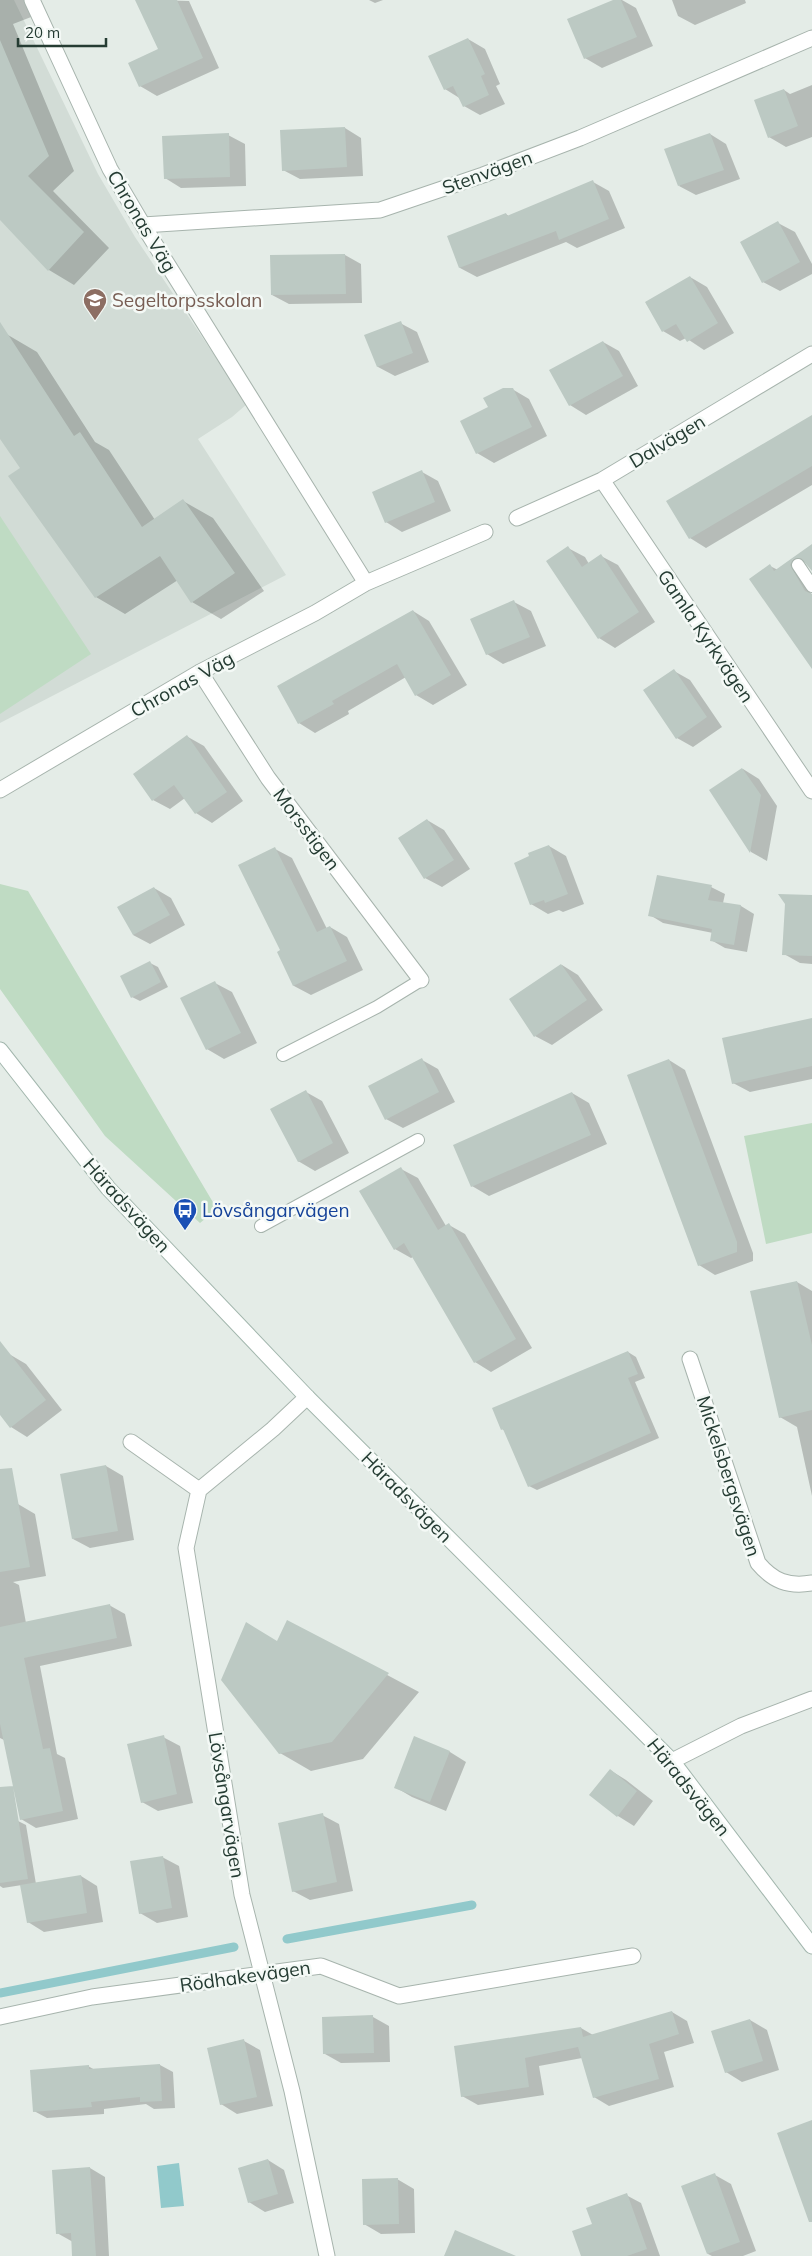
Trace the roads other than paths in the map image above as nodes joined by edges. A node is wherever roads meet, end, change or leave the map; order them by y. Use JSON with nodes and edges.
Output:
{"nodes":[{"id":1,"x":32,"y":0,"type":"edge"},
{"id":2,"x":812,"y":38,"type":"edge"},
{"id":3,"x":143,"y":226,"type":"junction"},
{"id":4,"x":812,"y":354,"type":"edge"},
{"id":5,"x":602,"y":480,"type":"junction"},
{"id":6,"x":517,"y":518,"type":"dead end"},
{"id":7,"x":485,"y":532,"type":"dead end"},
{"id":8,"x":798,"y":565,"type":"dead end"},
{"id":9,"x":366,"y":583,"type":"junction"},
{"id":10,"x":812,"y":586,"type":"edge"},
{"id":11,"x":200,"y":672,"type":"junction"},
{"id":12,"x":0,"y":790,"type":"edge"},
{"id":13,"x":812,"y":791,"type":"edge"},
{"id":14,"x":421,"y":980,"type":"joint"},
{"id":15,"x":0,"y":1050,"type":"edge"},
{"id":16,"x":283,"y":1055,"type":"dead end"},
{"id":17,"x":418,"y":1140,"type":"dead end"},
{"id":18,"x":261,"y":1226,"type":"dead end"},
{"id":19,"x":690,"y":1359,"type":"dead end"},
{"id":20,"x":307,"y":1397,"type":"junction"},
{"id":21,"x":131,"y":1442,"type":"dead end"},
{"id":22,"x":199,"y":1490,"type":"junction"},
{"id":23,"x":812,"y":1583,"type":"edge"},
{"id":24,"x":812,"y":1699,"type":"edge"},
{"id":25,"x":672,"y":1761,"type":"junction"},
{"id":26,"x":812,"y":1946,"type":"edge"},
{"id":27,"x":633,"y":1956,"type":"dead end"},
{"id":28,"x":262,"y":1974,"type":"junction"},
{"id":29,"x":0,"y":2017,"type":"edge"},
{"id":30,"x":326,"y":2256,"type":"edge"}],
"edges":[{"from":1,"to":3,"type":"street","name":"Chronas Väg"},
{"from":2,"to":3,"type":"street","name":"Stenvägen"},
{"from":3,"to":9,"type":"street","name":"Chronas Väg"},
{"from":4,"to":5,"type":"street","name":"Dalvägen"},
{"from":5,"to":6,"type":"street","name":"Dalvägen"},
{"from":5,"to":13,"type":"street","name":"Gamla Kyrkvägen"},
{"from":7,"to":9,"type":"street","name":"Chronas Väg"},
{"from":8,"to":10,"type":"lane"},
{"from":9,"to":11,"type":"street","name":"Chronas Väg"},
{"from":11,"to":12,"type":"street","name":"Chronas Väg"},
{"from":11,"to":14,"type":"street","name":"Morsstigen"},
{"from":14,"to":16,"type":"lane"},
{"from":15,"to":20,"type":"street","name":"Häradsvägen"},
{"from":17,"to":18,"type":"lane"},
{"from":19,"to":23,"type":"street","name":"Mickelsbergsvägen"},
{"from":20,"to":22,"type":"street"},
{"from":20,"to":25,"type":"street","name":"Häradsvägen"},
{"from":21,"to":22,"type":"street"},
{"from":22,"to":28,"type":"street","name":"Lövsångarvägen"},
{"from":24,"to":25,"type":"street"},
{"from":25,"to":26,"type":"street","name":"Häradsvägen"},
{"from":27,"to":28,"type":"street","name":"Rödhakevägen"},
{"from":28,"to":29,"type":"street","name":"Rödhakevägen"},
{"from":28,"to":30,"type":"street","name":"Lövsångarvägen"}]}
